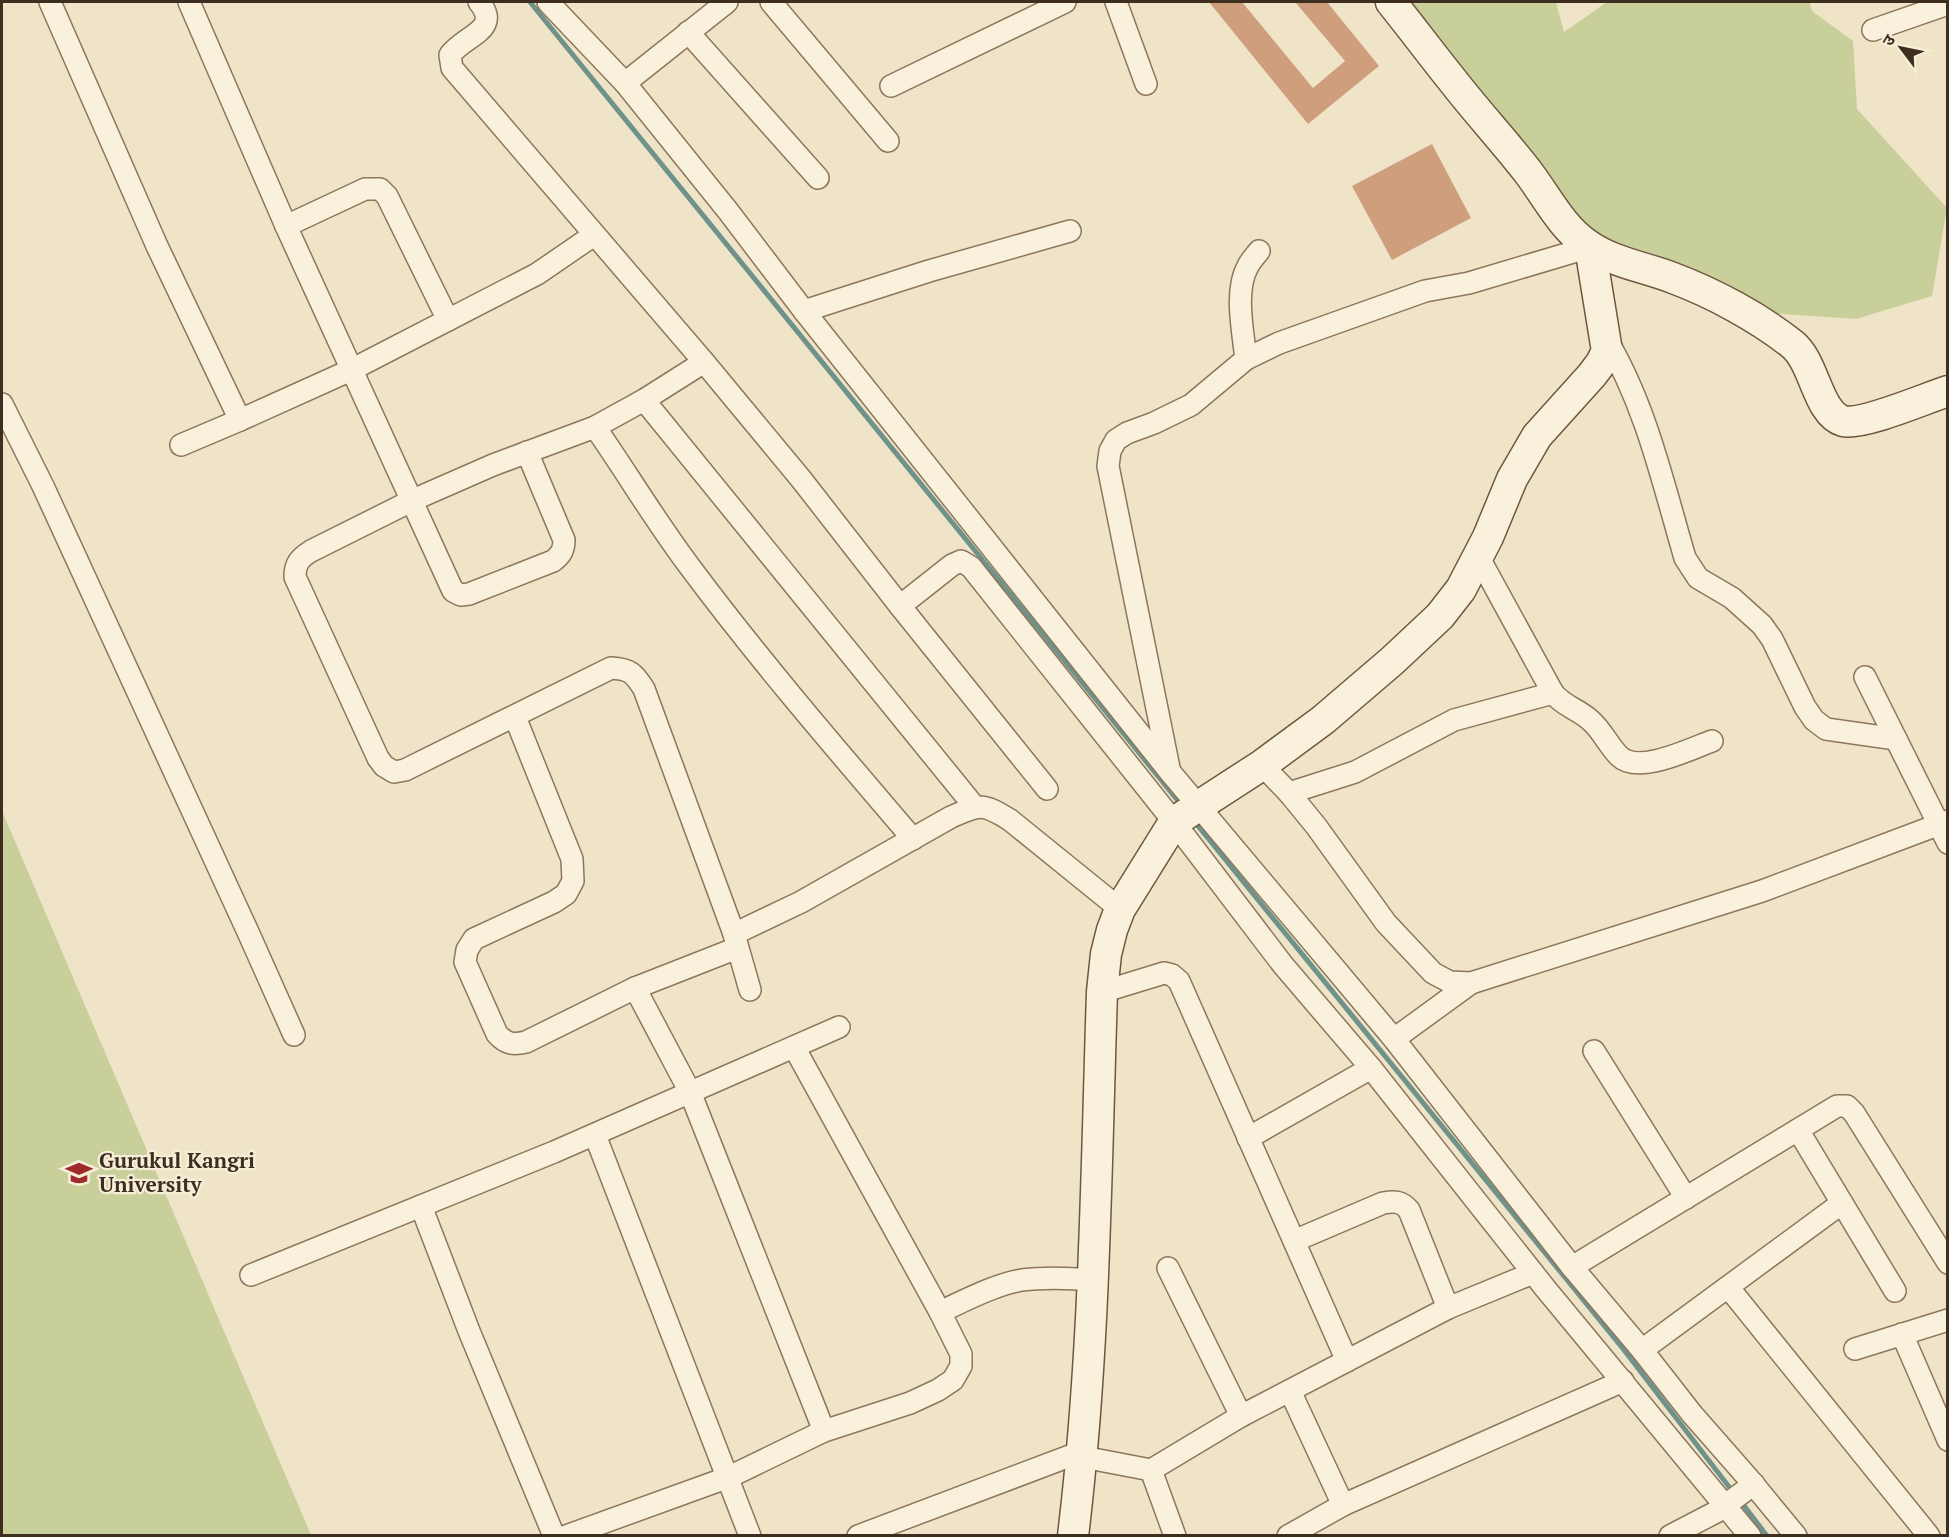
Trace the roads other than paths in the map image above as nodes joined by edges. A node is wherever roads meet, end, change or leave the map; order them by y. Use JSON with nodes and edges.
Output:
{"nodes":[{"id":1,"x":50,"y":2,"type":"edge"},
{"id":2,"x":189,"y":2,"type":"edge"},
{"id":3,"x":479,"y":2,"type":"edge"},
{"id":4,"x":548,"y":2,"type":"edge"},
{"id":5,"x":727,"y":2,"type":"edge"},
{"id":6,"x":771,"y":2,"type":"edge"},
{"id":7,"x":1065,"y":2,"type":"edge"},
{"id":8,"x":1116,"y":2,"type":"edge"},
{"id":9,"x":1391,"y":2,"type":"edge"},
{"id":10,"x":1947,"y":4,"type":"edge"},
{"id":11,"x":1873,"y":30,"type":"dead end"},
{"id":12,"x":688,"y":33,"type":"junction"},
{"id":13,"x":625,"y":83,"type":"junction"},
{"id":14,"x":1146,"y":84,"type":"dead end"},
{"id":15,"x":891,"y":86,"type":"dead end"},
{"id":16,"x":888,"y":141,"type":"dead end"},
{"id":17,"x":818,"y":178,"type":"dead end"},
{"id":18,"x":286,"y":226,"type":"junction"},
{"id":19,"x":1070,"y":231,"type":"dead end"},
{"id":20,"x":594,"y":235,"type":"junction"},
{"id":21,"x":1590,"y":247,"type":"junction"},
{"id":22,"x":1259,"y":250,"type":"dead end"},
{"id":23,"x":804,"y":311,"type":"junction"},
{"id":24,"x":448,"y":320,"type":"junction"},
{"id":25,"x":1604,"y":337,"type":"junction"},
{"id":26,"x":1246,"y":359,"type":"junction"},
{"id":27,"x":704,"y":362,"type":"junction"},
{"id":28,"x":351,"y":370,"type":"junction"},
{"id":29,"x":1947,"y":391,"type":"edge"},
{"id":30,"x":644,"y":400,"type":"junction"},
{"id":31,"x":2,"y":404,"type":"edge"},
{"id":32,"x":240,"y":420,"type":"junction"},
{"id":33,"x":595,"y":427,"type":"junction"},
{"id":34,"x":181,"y":445,"type":"dead end"},
{"id":35,"x":527,"y":452,"type":"junction"},
{"id":36,"x":413,"y":500,"type":"junction"},
{"id":37,"x":1478,"y":556,"type":"junction"},
{"id":38,"x":900,"y":606,"type":"junction"},
{"id":39,"x":1865,"y":677,"type":"dead end"},
{"id":40,"x":1553,"y":693,"type":"junction"},
{"id":41,"x":515,"y":717,"type":"junction"},
{"id":42,"x":1896,"y":739,"type":"junction"},
{"id":43,"x":1712,"y":741,"type":"dead end"},
{"id":44,"x":1262,"y":765,"type":"junction"},
{"id":45,"x":1170,"y":772,"type":"junction"},
{"id":46,"x":1047,"y":789,"type":"dead end"},
{"id":47,"x":1289,"y":793,"type":"junction"},
{"id":48,"x":974,"y":806,"type":"junction"},
{"id":49,"x":1187,"y":813,"type":"junction"},
{"id":50,"x":1943,"y":822,"type":"edge"},
{"id":51,"x":913,"y":839,"type":"junction"},
{"id":52,"x":1947,"y":843,"type":"edge"},
{"id":53,"x":1120,"y":909,"type":"junction"},
{"id":54,"x":736,"y":941,"type":"junction"},
{"id":55,"x":1471,"y":983,"type":"junction"},
{"id":56,"x":635,"y":988,"type":"junction"},
{"id":57,"x":750,"y":990,"type":"dead end"},
{"id":58,"x":1102,"y":992,"type":"junction"},
{"id":59,"x":839,"y":1027,"type":"dead end"},
{"id":60,"x":294,"y":1035,"type":"dead end"},
{"id":61,"x":1394,"y":1039,"type":"junction"},
{"id":62,"x":794,"y":1047,"type":"junction"},
{"id":63,"x":1594,"y":1051,"type":"dead end"},
{"id":64,"x":1371,"y":1068,"type":"junction"},
{"id":65,"x":690,"y":1092,"type":"junction"},
{"id":66,"x":1798,"y":1130,"type":"junction"},
{"id":67,"x":595,"y":1135,"type":"junction"},
{"id":68,"x":1248,"y":1138,"type":"junction"},
{"id":69,"x":1686,"y":1198,"type":"junction"},
{"id":70,"x":1842,"y":1203,"type":"junction"},
{"id":71,"x":421,"y":1206,"type":"junction"},
{"id":72,"x":1294,"y":1241,"type":"junction"},
{"id":73,"x":1947,"y":1263,"type":"edge"},
{"id":74,"x":1572,"y":1267,"type":"junction"},
{"id":75,"x":1168,"y":1268,"type":"dead end"},
{"id":76,"x":1533,"y":1273,"type":"junction"},
{"id":77,"x":251,"y":1275,"type":"dead end"},
{"id":78,"x":1092,"y":1280,"type":"junction"},
{"id":79,"x":1728,"y":1287,"type":"junction"},
{"id":80,"x":1895,"y":1291,"type":"dead end"},
{"id":81,"x":1448,"y":1308,"type":"junction"},
{"id":82,"x":940,"y":1312,"type":"junction"},
{"id":83,"x":1947,"y":1320,"type":"edge"},
{"id":84,"x":1902,"y":1334,"type":"junction"},
{"id":85,"x":1855,"y":1349,"type":"dead end"},
{"id":86,"x":1641,"y":1350,"type":"junction"},
{"id":87,"x":1347,"y":1361,"type":"junction"},
{"id":88,"x":1623,"y":1381,"type":"junction"},
{"id":89,"x":1290,"y":1391,"type":"junction"},
{"id":90,"x":1241,"y":1416,"type":"junction"},
{"id":91,"x":824,"y":1431,"type":"junction"},
{"id":92,"x":1947,"y":1440,"type":"edge"},
{"id":93,"x":1083,"y":1454,"type":"junction"},
{"id":94,"x":1151,"y":1470,"type":"junction"},
{"id":95,"x":729,"y":1477,"type":"junction"},
{"id":96,"x":1740,"y":1494,"type":"junction"},
{"id":97,"x":1343,"y":1505,"type":"junction"},
{"id":98,"x":554,"y":1536,"type":"edge"},
{"id":99,"x":566,"y":1536,"type":"edge"},
{"id":100,"x":750,"y":1536,"type":"edge"},
{"id":101,"x":858,"y":1536,"type":"edge"},
{"id":102,"x":1073,"y":1536,"type":"edge"},
{"id":103,"x":1175,"y":1536,"type":"edge"},
{"id":104,"x":1288,"y":1536,"type":"edge"},
{"id":105,"x":1670,"y":1536,"type":"edge"},
{"id":106,"x":1749,"y":1536,"type":"edge"},
{"id":107,"x":1796,"y":1536,"type":"edge"},
{"id":108,"x":1929,"y":1536,"type":"edge"}],
"edges":[{"from":1,"to":32,"type":"street"},
{"from":2,"to":18,"type":"street"},
{"from":3,"to":20,"type":"street"},
{"from":4,"to":13,"type":"street"},
{"from":5,"to":12,"type":"street"},
{"from":6,"to":16,"type":"street"},
{"from":7,"to":15,"type":"street"},
{"from":8,"to":14,"type":"street"},
{"from":9,"to":21,"type":"street"},
{"from":10,"to":11,"type":"street"},
{"from":12,"to":13,"type":"street"},
{"from":12,"to":17,"type":"street"},
{"from":13,"to":23,"type":"street"},
{"from":18,"to":24,"type":"street"},
{"from":18,"to":28,"type":"street"},
{"from":19,"to":23,"type":"street"},
{"from":20,"to":24,"type":"street"},
{"from":20,"to":27,"type":"street"},
{"from":21,"to":25,"type":"street"},
{"from":21,"to":26,"type":"street"},
{"from":21,"to":29,"type":"street"},
{"from":22,"to":26,"type":"street"},
{"from":23,"to":45,"type":"street"},
{"from":24,"to":28,"type":"street"},
{"from":25,"to":37,"type":"street"},
{"from":25,"to":42,"type":"street"},
{"from":26,"to":45,"type":"street"},
{"from":27,"to":30,"type":"street"},
{"from":27,"to":38,"type":"street"},
{"from":28,"to":32,"type":"street"},
{"from":28,"to":36,"type":"street"},
{"from":30,"to":33,"type":"street"},
{"from":30,"to":48,"type":"street"},
{"from":31,"to":60,"type":"street"},
{"from":32,"to":34,"type":"street"},
{"from":33,"to":35,"type":"street"},
{"from":33,"to":51,"type":"street"},
{"from":35,"to":36,"type":"street"},
{"from":35,"to":36,"type":"street"},
{"from":36,"to":41,"type":"street"},
{"from":37,"to":40,"type":"street"},
{"from":37,"to":44,"type":"street"},
{"from":38,"to":46,"type":"street"},
{"from":38,"to":49,"type":"street"},
{"from":39,"to":42,"type":"street"},
{"from":40,"to":43,"type":"street"},
{"from":40,"to":47,"type":"street"},
{"from":41,"to":54,"type":"street"},
{"from":41,"to":56,"type":"street"},
{"from":42,"to":50,"type":"street"},
{"from":44,"to":47,"type":"street"},
{"from":44,"to":49,"type":"street"},
{"from":45,"to":49,"type":"street"},
{"from":47,"to":55,"type":"street"},
{"from":48,"to":51,"type":"street"},
{"from":48,"to":53,"type":"street"},
{"from":49,"to":53,"type":"street"},
{"from":49,"to":61,"type":"street"},
{"from":49,"to":64,"type":"street"},
{"from":50,"to":52,"type":"street"},
{"from":50,"to":55,"type":"street"},
{"from":51,"to":54,"type":"street"},
{"from":53,"to":58,"type":"street"},
{"from":54,"to":56,"type":"street"},
{"from":54,"to":57,"type":"street"},
{"from":55,"to":61,"type":"street"},
{"from":56,"to":65,"type":"street"},
{"from":58,"to":68,"type":"street"},
{"from":58,"to":78,"type":"street"},
{"from":59,"to":62,"type":"street"},
{"from":61,"to":74,"type":"street"},
{"from":62,"to":65,"type":"street"},
{"from":62,"to":82,"type":"street"},
{"from":63,"to":69,"type":"street"},
{"from":64,"to":68,"type":"street"},
{"from":64,"to":76,"type":"street"},
{"from":65,"to":67,"type":"street"},
{"from":65,"to":91,"type":"street"},
{"from":66,"to":69,"type":"street"},
{"from":66,"to":70,"type":"street"},
{"from":66,"to":73,"type":"street"},
{"from":67,"to":71,"type":"street"},
{"from":67,"to":95,"type":"street"},
{"from":68,"to":72,"type":"street"},
{"from":69,"to":74,"type":"street"},
{"from":70,"to":79,"type":"street"},
{"from":70,"to":80,"type":"street"},
{"from":71,"to":77,"type":"street"},
{"from":71,"to":98,"type":"street"},
{"from":72,"to":81,"type":"street"},
{"from":72,"to":87,"type":"street"},
{"from":74,"to":86,"type":"street"},
{"from":75,"to":90,"type":"street"},
{"from":76,"to":81,"type":"street"},
{"from":76,"to":88,"type":"street"},
{"from":78,"to":82,"type":"street"},
{"from":78,"to":93,"type":"street"},
{"from":79,"to":86,"type":"street"},
{"from":79,"to":108,"type":"street"},
{"from":81,"to":87,"type":"street"},
{"from":82,"to":91,"type":"street"},
{"from":83,"to":84,"type":"street"},
{"from":84,"to":85,"type":"street"},
{"from":84,"to":92,"type":"street"},
{"from":86,"to":96,"type":"street"},
{"from":87,"to":89,"type":"street"},
{"from":88,"to":96,"type":"street"},
{"from":88,"to":97,"type":"street"},
{"from":89,"to":90,"type":"street"},
{"from":89,"to":97,"type":"street"},
{"from":90,"to":94,"type":"street"},
{"from":91,"to":95,"type":"street"},
{"from":93,"to":94,"type":"street"},
{"from":93,"to":101,"type":"street"},
{"from":93,"to":102,"type":"street"},
{"from":94,"to":103,"type":"street"},
{"from":95,"to":99,"type":"street"},
{"from":95,"to":100,"type":"street"},
{"from":96,"to":105,"type":"street"},
{"from":96,"to":106,"type":"street"},
{"from":96,"to":107,"type":"street"},
{"from":97,"to":104,"type":"street"}]}
